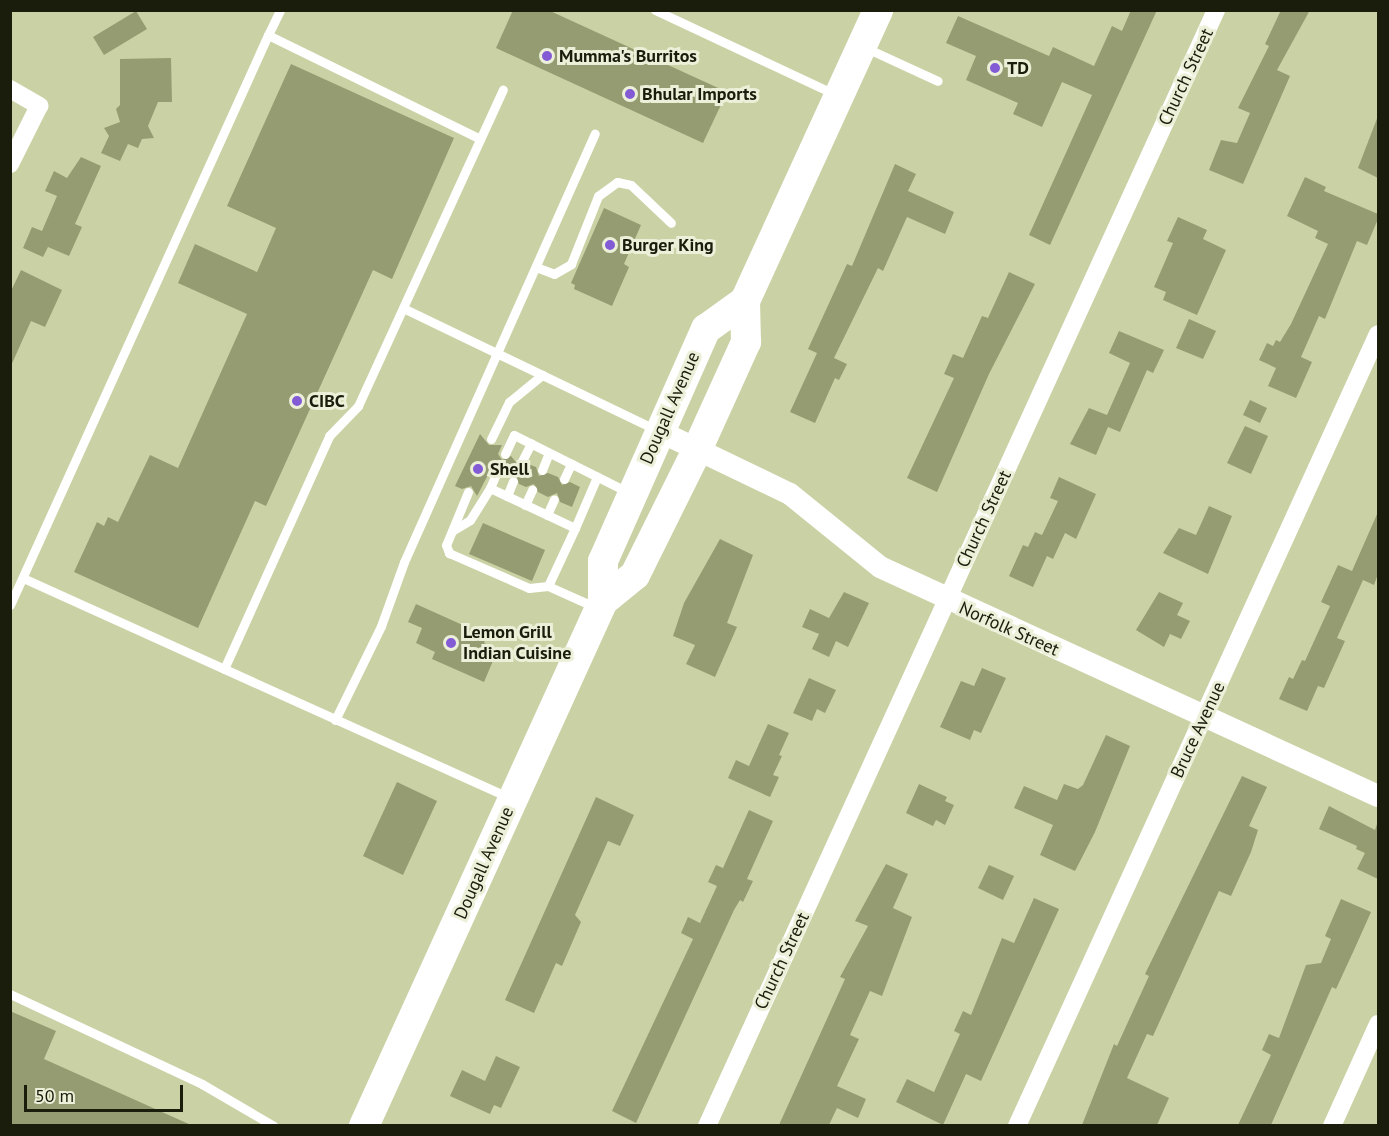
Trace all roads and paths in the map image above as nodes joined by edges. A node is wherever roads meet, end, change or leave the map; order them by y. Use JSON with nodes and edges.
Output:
{"nodes":[{"id":1,"x":280,"y":10,"type":"edge"},
{"id":2,"x":655,"y":10,"type":"edge"},
{"id":3,"x":878,"y":10,"type":"edge"},
{"id":4,"x":1216,"y":10,"type":"edge"},
{"id":5,"x":268,"y":35,"type":"junction"},
{"id":6,"x":862,"y":46,"type":"junction"},
{"id":7,"x":938,"y":81,"type":"dead end"},
{"id":8,"x":10,"y":89,"type":"edge"},
{"id":9,"x":502,"y":90,"type":"dead end"},
{"id":10,"x":838,"y":97,"type":"junction"},
{"id":11,"x":595,"y":134,"type":"dead end"},
{"id":12,"x":480,"y":139,"type":"junction"},
{"id":13,"x":10,"y":164,"type":"edge"},
{"id":14,"x":671,"y":223,"type":"dead end"},
{"id":15,"x":536,"y":267,"type":"junction"},
{"id":16,"x":745,"y":301,"type":"junction"},
{"id":17,"x":403,"y":308,"type":"junction"},
{"id":18,"x":1378,"y":334,"type":"edge"},
{"id":19,"x":497,"y":353,"type":"junction"},
{"id":20,"x":542,"y":375,"type":"junction"},
{"id":21,"x":496,"y":426,"type":"junction"},
{"id":22,"x":659,"y":431,"type":"junction"},
{"id":23,"x":514,"y":435,"type":"junction"},
{"id":24,"x":491,"y":439,"type":"dead end"},
{"id":25,"x":531,"y":443,"type":"junction"},
{"id":26,"x":697,"y":450,"type":"junction"},
{"id":27,"x":549,"y":453,"type":"junction"},
{"id":28,"x":505,"y":454,"type":"dead end"},
{"id":29,"x":522,"y":461,"type":"dead end"},
{"id":30,"x":571,"y":464,"type":"junction"},
{"id":31,"x":542,"y":470,"type":"dead end"},
{"id":32,"x":496,"y":474,"type":"dead end"},
{"id":33,"x":597,"y":477,"type":"junction"},
{"id":34,"x":564,"y":479,"type":"dead end"},
{"id":35,"x":513,"y":481,"type":"dead end"},
{"id":36,"x":490,"y":488,"type":"junction"},
{"id":37,"x":532,"y":490,"type":"dead end"},
{"id":38,"x":468,"y":492,"type":"dead end"},
{"id":39,"x":632,"y":494,"type":"junction"},
{"id":40,"x":507,"y":496,"type":"junction"},
{"id":41,"x":554,"y":499,"type":"dead end"},
{"id":42,"x":525,"y":504,"type":"junction"},
{"id":43,"x":547,"y":515,"type":"junction"},
{"id":44,"x":575,"y":528,"type":"junction"},
{"id":45,"x":452,"y":531,"type":"junction"},
{"id":46,"x":23,"y":578,"type":"junction"},
{"id":47,"x":548,"y":585,"type":"junction"},
{"id":48,"x":947,"y":601,"type":"junction"},
{"id":49,"x":10,"y":605,"type":"edge"},
{"id":50,"x":602,"y":605,"type":"junction"},
{"id":51,"x":224,"y":669,"type":"junction"},
{"id":52,"x":1204,"y":717,"type":"junction"},
{"id":53,"x":335,"y":720,"type":"junction"},
{"id":54,"x":1378,"y":796,"type":"edge"},
{"id":55,"x":513,"y":800,"type":"junction"},
{"id":56,"x":10,"y":994,"type":"edge"},
{"id":57,"x":1378,"y":1024,"type":"edge"},
{"id":58,"x":274,"y":1125,"type":"edge"},
{"id":59,"x":364,"y":1125,"type":"edge"},
{"id":60,"x":707,"y":1125,"type":"edge"},
{"id":61,"x":1017,"y":1125,"type":"edge"},
{"id":62,"x":1332,"y":1125,"type":"edge"}],
"edges":[{"from":1,"to":5,"type":"lane"},
{"from":2,"to":10,"type":"lane"},
{"from":3,"to":6,"type":"main road","name":"Dougall Avenue"},
{"from":4,"to":48,"type":"street","name":"Church Street"},
{"from":5,"to":12,"type":"lane"},
{"from":5,"to":46,"type":"lane"},
{"from":6,"to":7,"type":"lane"},
{"from":6,"to":10,"type":"main road","name":"Dougall Avenue"},
{"from":8,"to":13,"type":"street"},
{"from":9,"to":12,"type":"lane"},
{"from":10,"to":16,"type":"main road","name":"Dougall Avenue"},
{"from":11,"to":15,"type":"lane"},
{"from":12,"to":17,"type":"lane"},
{"from":14,"to":15,"type":"lane"},
{"from":15,"to":19,"type":"lane"},
{"from":16,"to":22,"type":"main road","name":"Dougall Avenue"},
{"from":16,"to":26,"type":"main road","name":"Dougall Avenue"},
{"from":17,"to":19,"type":"lane"},
{"from":17,"to":51,"type":"lane"},
{"from":18,"to":52,"type":"street","name":"Bruce Avenue"},
{"from":19,"to":20,"type":"lane"},
{"from":19,"to":53,"type":"lane"},
{"from":20,"to":21,"type":"lane"},
{"from":20,"to":22,"type":"lane"},
{"from":21,"to":23,"type":"lane"},
{"from":21,"to":24,"type":"lane"},
{"from":22,"to":26,"type":"street","name":"Norfolk Street"},
{"from":22,"to":39,"type":"main road","name":"Dougall Avenue"},
{"from":23,"to":25,"type":"lane"},
{"from":23,"to":28,"type":"lane"},
{"from":25,"to":27,"type":"lane"},
{"from":25,"to":29,"type":"lane"},
{"from":26,"to":48,"type":"street","name":"Norfolk Street"},
{"from":26,"to":50,"type":"main road","name":"Dougall Avenue"},
{"from":27,"to":30,"type":"lane"},
{"from":27,"to":31,"type":"lane"},
{"from":30,"to":33,"type":"lane"},
{"from":30,"to":34,"type":"lane"},
{"from":32,"to":36,"type":"lane"},
{"from":33,"to":39,"type":"lane"},
{"from":33,"to":44,"type":"lane"},
{"from":35,"to":40,"type":"lane"},
{"from":36,"to":40,"type":"lane"},
{"from":36,"to":45,"type":"lane"},
{"from":37,"to":42,"type":"lane"},
{"from":38,"to":45,"type":"lane"},
{"from":39,"to":50,"type":"main road","name":"Dougall Avenue"},
{"from":40,"to":42,"type":"lane"},
{"from":41,"to":43,"type":"lane"},
{"from":42,"to":43,"type":"lane"},
{"from":43,"to":44,"type":"lane"},
{"from":44,"to":47,"type":"lane"},
{"from":45,"to":47,"type":"lane"},
{"from":46,"to":49,"type":"lane"},
{"from":46,"to":51,"type":"lane"},
{"from":47,"to":50,"type":"lane"},
{"from":48,"to":52,"type":"street","name":"Norfolk Street"},
{"from":48,"to":60,"type":"street","name":"Church Street"},
{"from":50,"to":55,"type":"main road","name":"Dougall Avenue"},
{"from":51,"to":53,"type":"lane"},
{"from":52,"to":54,"type":"street","name":"Norfolk Street"},
{"from":52,"to":61,"type":"street","name":"Bruce Avenue"},
{"from":53,"to":55,"type":"lane"},
{"from":55,"to":59,"type":"main road","name":"Dougall Avenue"},
{"from":56,"to":58,"type":"lane"},
{"from":57,"to":62,"type":"street"}]}
